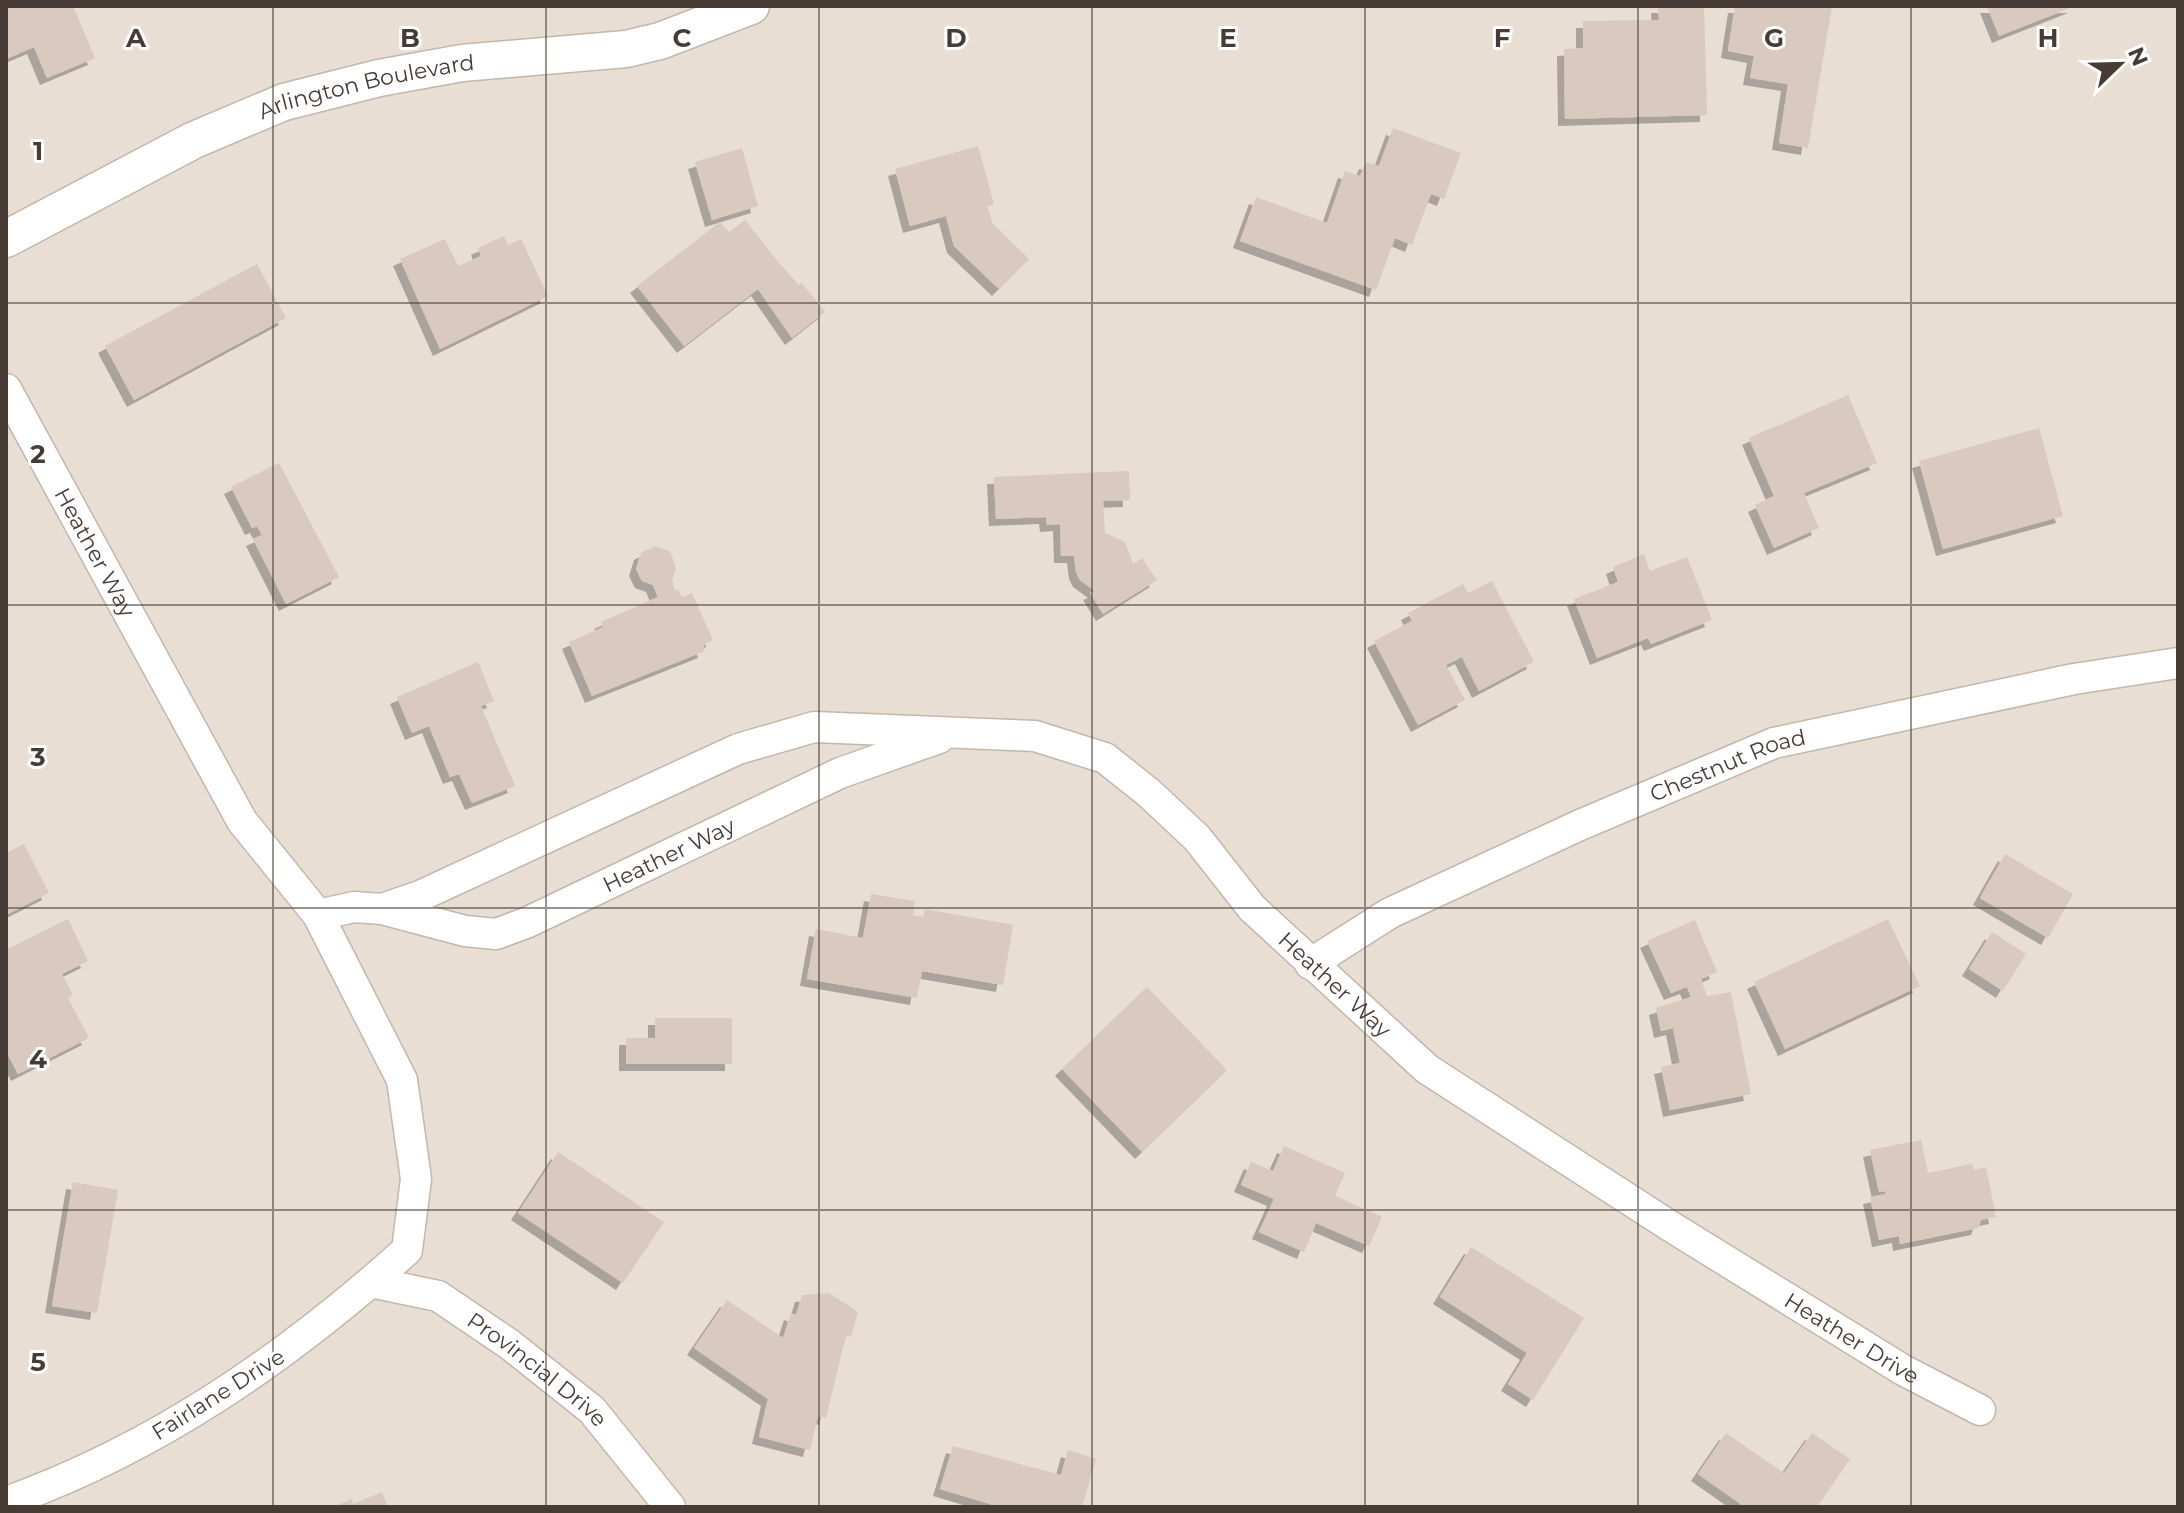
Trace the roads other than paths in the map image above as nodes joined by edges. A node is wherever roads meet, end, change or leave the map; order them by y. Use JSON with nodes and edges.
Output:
{"nodes":[{"id":1,"x":751,"y":6,"type":"edge"},
{"id":2,"x":6,"y":239,"type":"edge"},
{"id":3,"x":6,"y":389,"type":"edge"},
{"id":4,"x":2178,"y":663,"type":"edge"},
{"id":5,"x":952,"y":734,"type":"junction"},
{"id":6,"x":382,"y":909,"type":"junction"},
{"id":7,"x":318,"y":915,"type":"junction"},
{"id":8,"x":1310,"y":964,"type":"junction"},
{"id":9,"x":1727,"y":1261,"type":"joint"},
{"id":10,"x":371,"y":1282,"type":"junction"},
{"id":11,"x":1980,"y":1410,"type":"dead end"},
{"id":12,"x":6,"y":1502,"type":"edge"},
{"id":13,"x":670,"y":1507,"type":"edge"}],
"edges":[{"from":1,"to":2,"type":"street","name":"Arlington Boulevard"},
{"from":3,"to":7,"type":"street","name":"Heather Way"},
{"from":4,"to":8,"type":"street","name":"Chestnut Road"},
{"from":5,"to":6,"type":"street","name":"Heather Way"},
{"from":5,"to":6,"type":"street","name":"Heather Way"},
{"from":5,"to":8,"type":"street","name":"Heather Way"},
{"from":6,"to":7,"type":"street","name":"Heather Way"},
{"from":7,"to":10,"type":"street","name":"Heather Way"},
{"from":8,"to":9,"type":"street","name":"Heather Way"},
{"from":9,"to":11,"type":"street","name":"Heather Drive"},
{"from":10,"to":12,"type":"street","name":"Fairlane Drive"},
{"from":10,"to":13,"type":"street","name":"Provincial Drive"}]}
